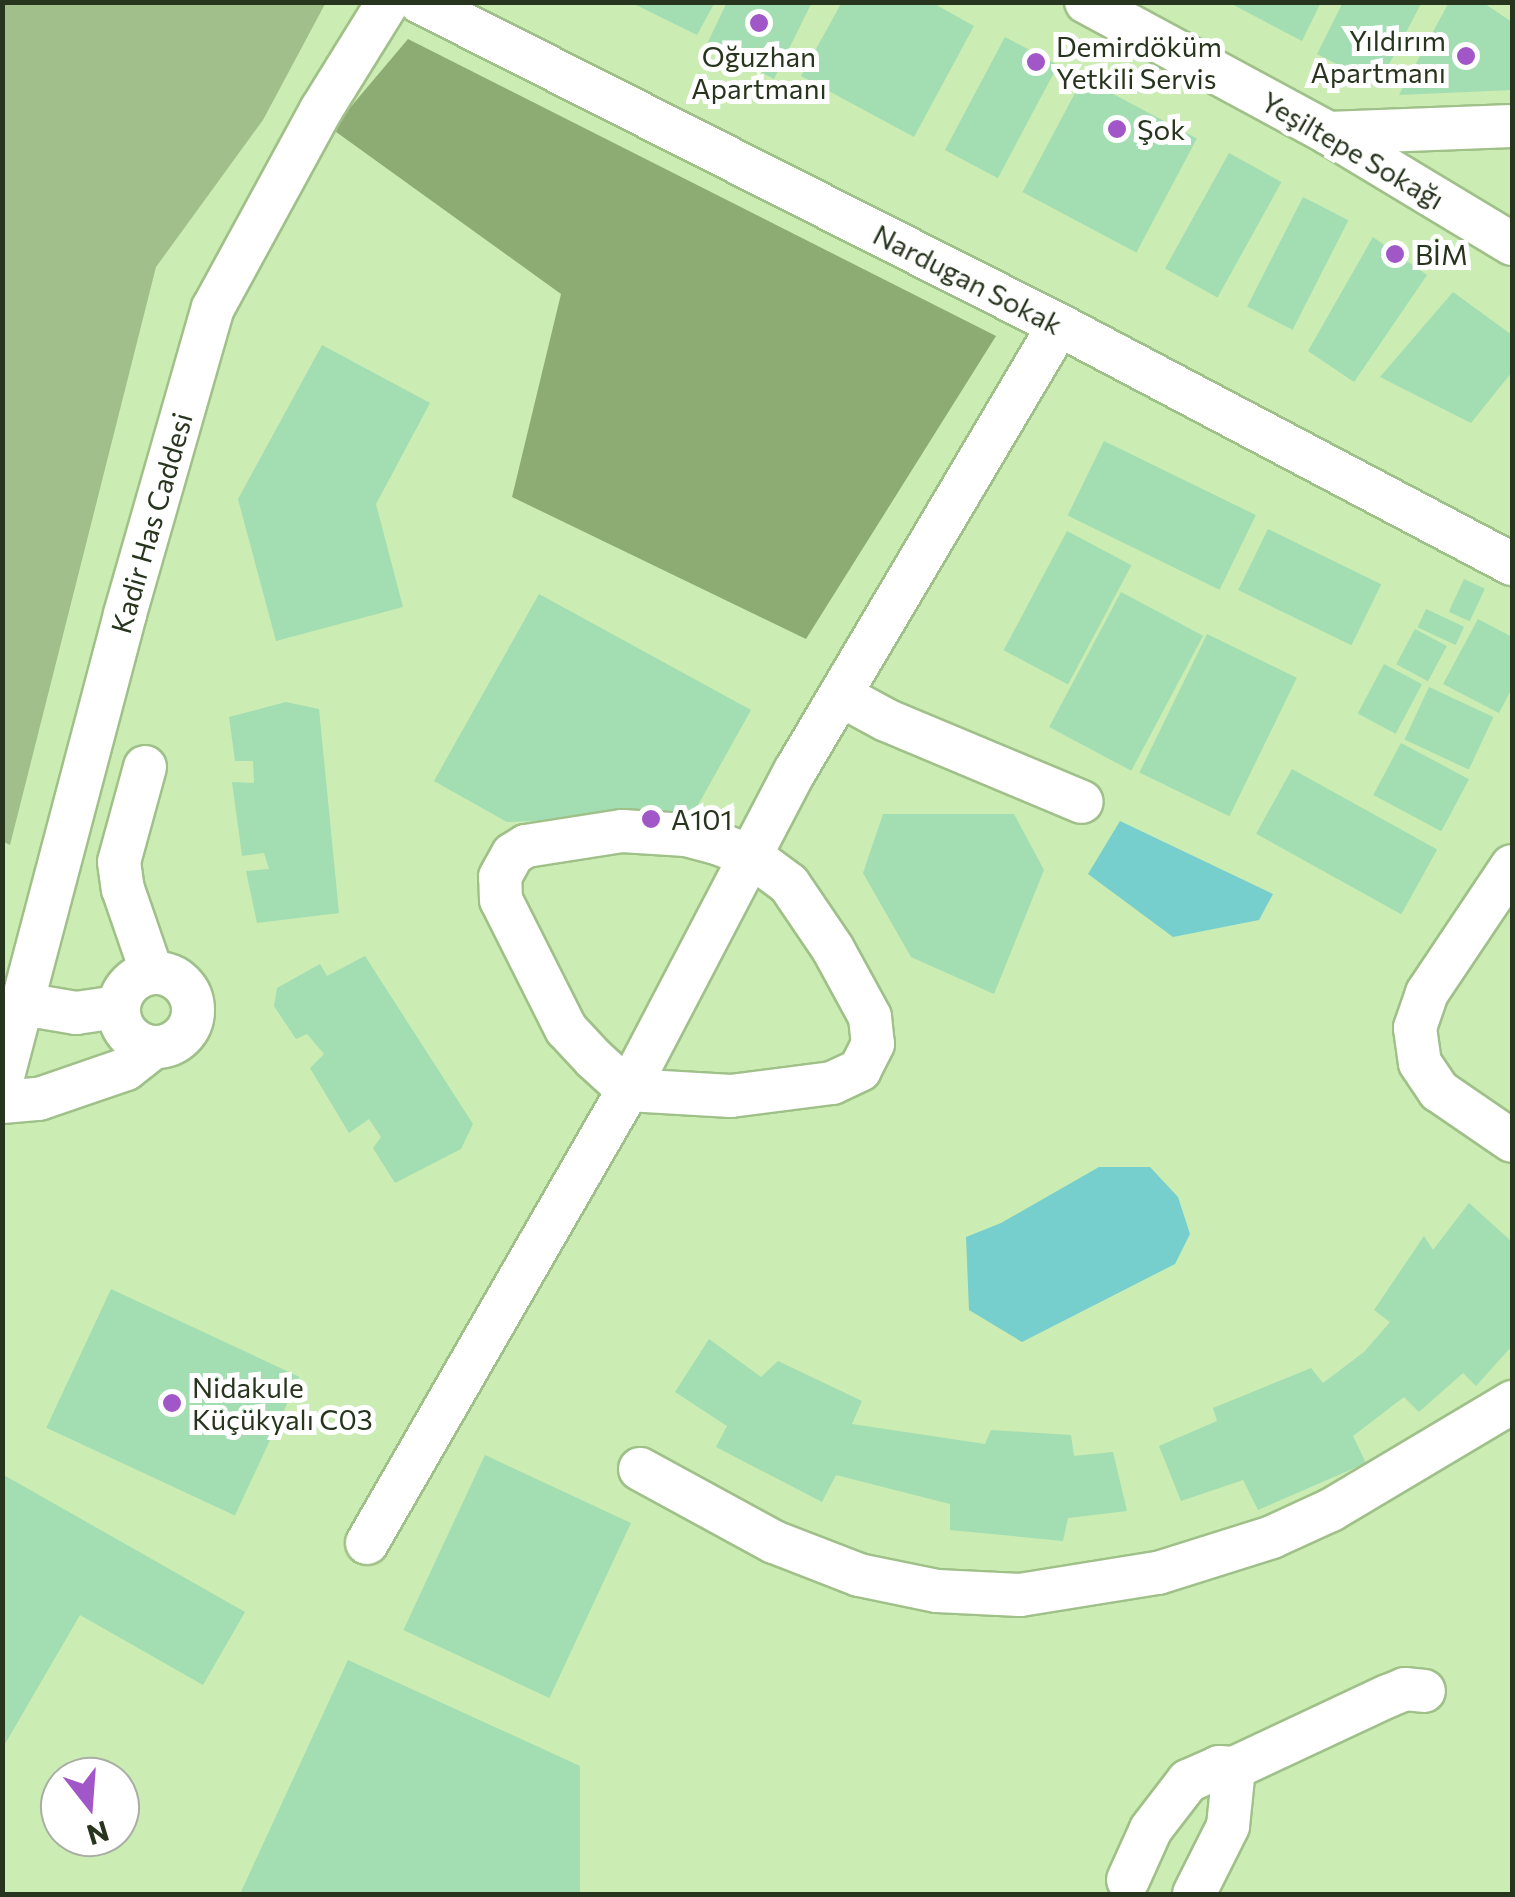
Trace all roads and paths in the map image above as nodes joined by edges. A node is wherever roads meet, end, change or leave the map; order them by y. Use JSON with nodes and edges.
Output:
{"nodes":[{"id":1,"x":388,"y":2,"type":"edge"},
{"id":2,"x":420,"y":2,"type":"edge"},
{"id":3,"x":1086,"y":2,"type":"edge"},
{"id":4,"x":1512,"y":126,"type":"edge"},
{"id":5,"x":1328,"y":133,"type":"junction"},
{"id":6,"x":1512,"y":244,"type":"edge"},
{"id":7,"x":1059,"y":325,"type":"junction"},
{"id":8,"x":1512,"y":564,"type":"edge"},
{"id":9,"x":840,"y":695,"type":"junction"},
{"id":10,"x":145,"y":767,"type":"dead end"},
{"id":11,"x":1082,"y":802,"type":"dead end"},
{"id":12,"x":750,"y":856,"type":"junction"},
{"id":13,"x":1512,"y":866,"type":"edge"},
{"id":14,"x":152,"y":972,"type":"junction"},
{"id":15,"x":22,"y":1004,"type":"junction"},
{"id":16,"x":118,"y":1008,"type":"junction"},
{"id":17,"x":154,"y":1048,"type":"junction"},
{"id":18,"x":2,"y":1080,"type":"edge"},
{"id":19,"x":628,"y":1090,"type":"junction"},
{"id":20,"x":2,"y":1102,"type":"edge"},
{"id":21,"x":1512,"y":1141,"type":"edge"},
{"id":22,"x":1512,"y":1402,"type":"edge"},
{"id":23,"x":640,"y":1469,"type":"dead end"},
{"id":24,"x":367,"y":1543,"type":"dead end"},
{"id":25,"x":1424,"y":1691,"type":"dead end"},
{"id":26,"x":1234,"y":1768,"type":"junction"},
{"id":27,"x":1117,"y":1887,"type":"edge"},
{"id":28,"x":1185,"y":1894,"type":"edge"},
{"id":29,"x":1194,"y":1894,"type":"edge"}],
"edges":[{"from":1,"to":15,"type":"street","name":"Kadir Has Caddesi"},
{"from":2,"to":7,"type":"street","name":"Nardugan Sokak"},
{"from":3,"to":5,"type":"street","name":"Yeşiltepe Sokağı"},
{"from":4,"to":5,"type":"street"},
{"from":5,"to":6,"type":"street","name":"Yeşiltepe Sokağı"},
{"from":7,"to":8,"type":"street","name":"Nardugan Sokak"},
{"from":7,"to":9,"type":"street"},
{"from":9,"to":11,"type":"street"},
{"from":9,"to":12,"type":"street"},
{"from":10,"to":14,"type":"street"},
{"from":12,"to":19,"type":"street"},
{"from":12,"to":19,"type":"street"},
{"from":12,"to":19,"type":"street"},
{"from":13,"to":21,"type":"street"},
{"from":14,"to":16,"type":"street"},
{"from":14,"to":17,"type":"street"},
{"from":15,"to":16,"type":"street"},
{"from":15,"to":18,"type":"street","name":"Kadir Has Caddesi"},
{"from":16,"to":17,"type":"street"},
{"from":17,"to":20,"type":"street"},
{"from":19,"to":24,"type":"street"},
{"from":22,"to":23,"type":"street"},
{"from":25,"to":26,"type":"street"},
{"from":26,"to":27,"type":"street"},
{"from":26,"to":29,"type":"street"},
{"from":27,"to":28,"type":"street"}]}
